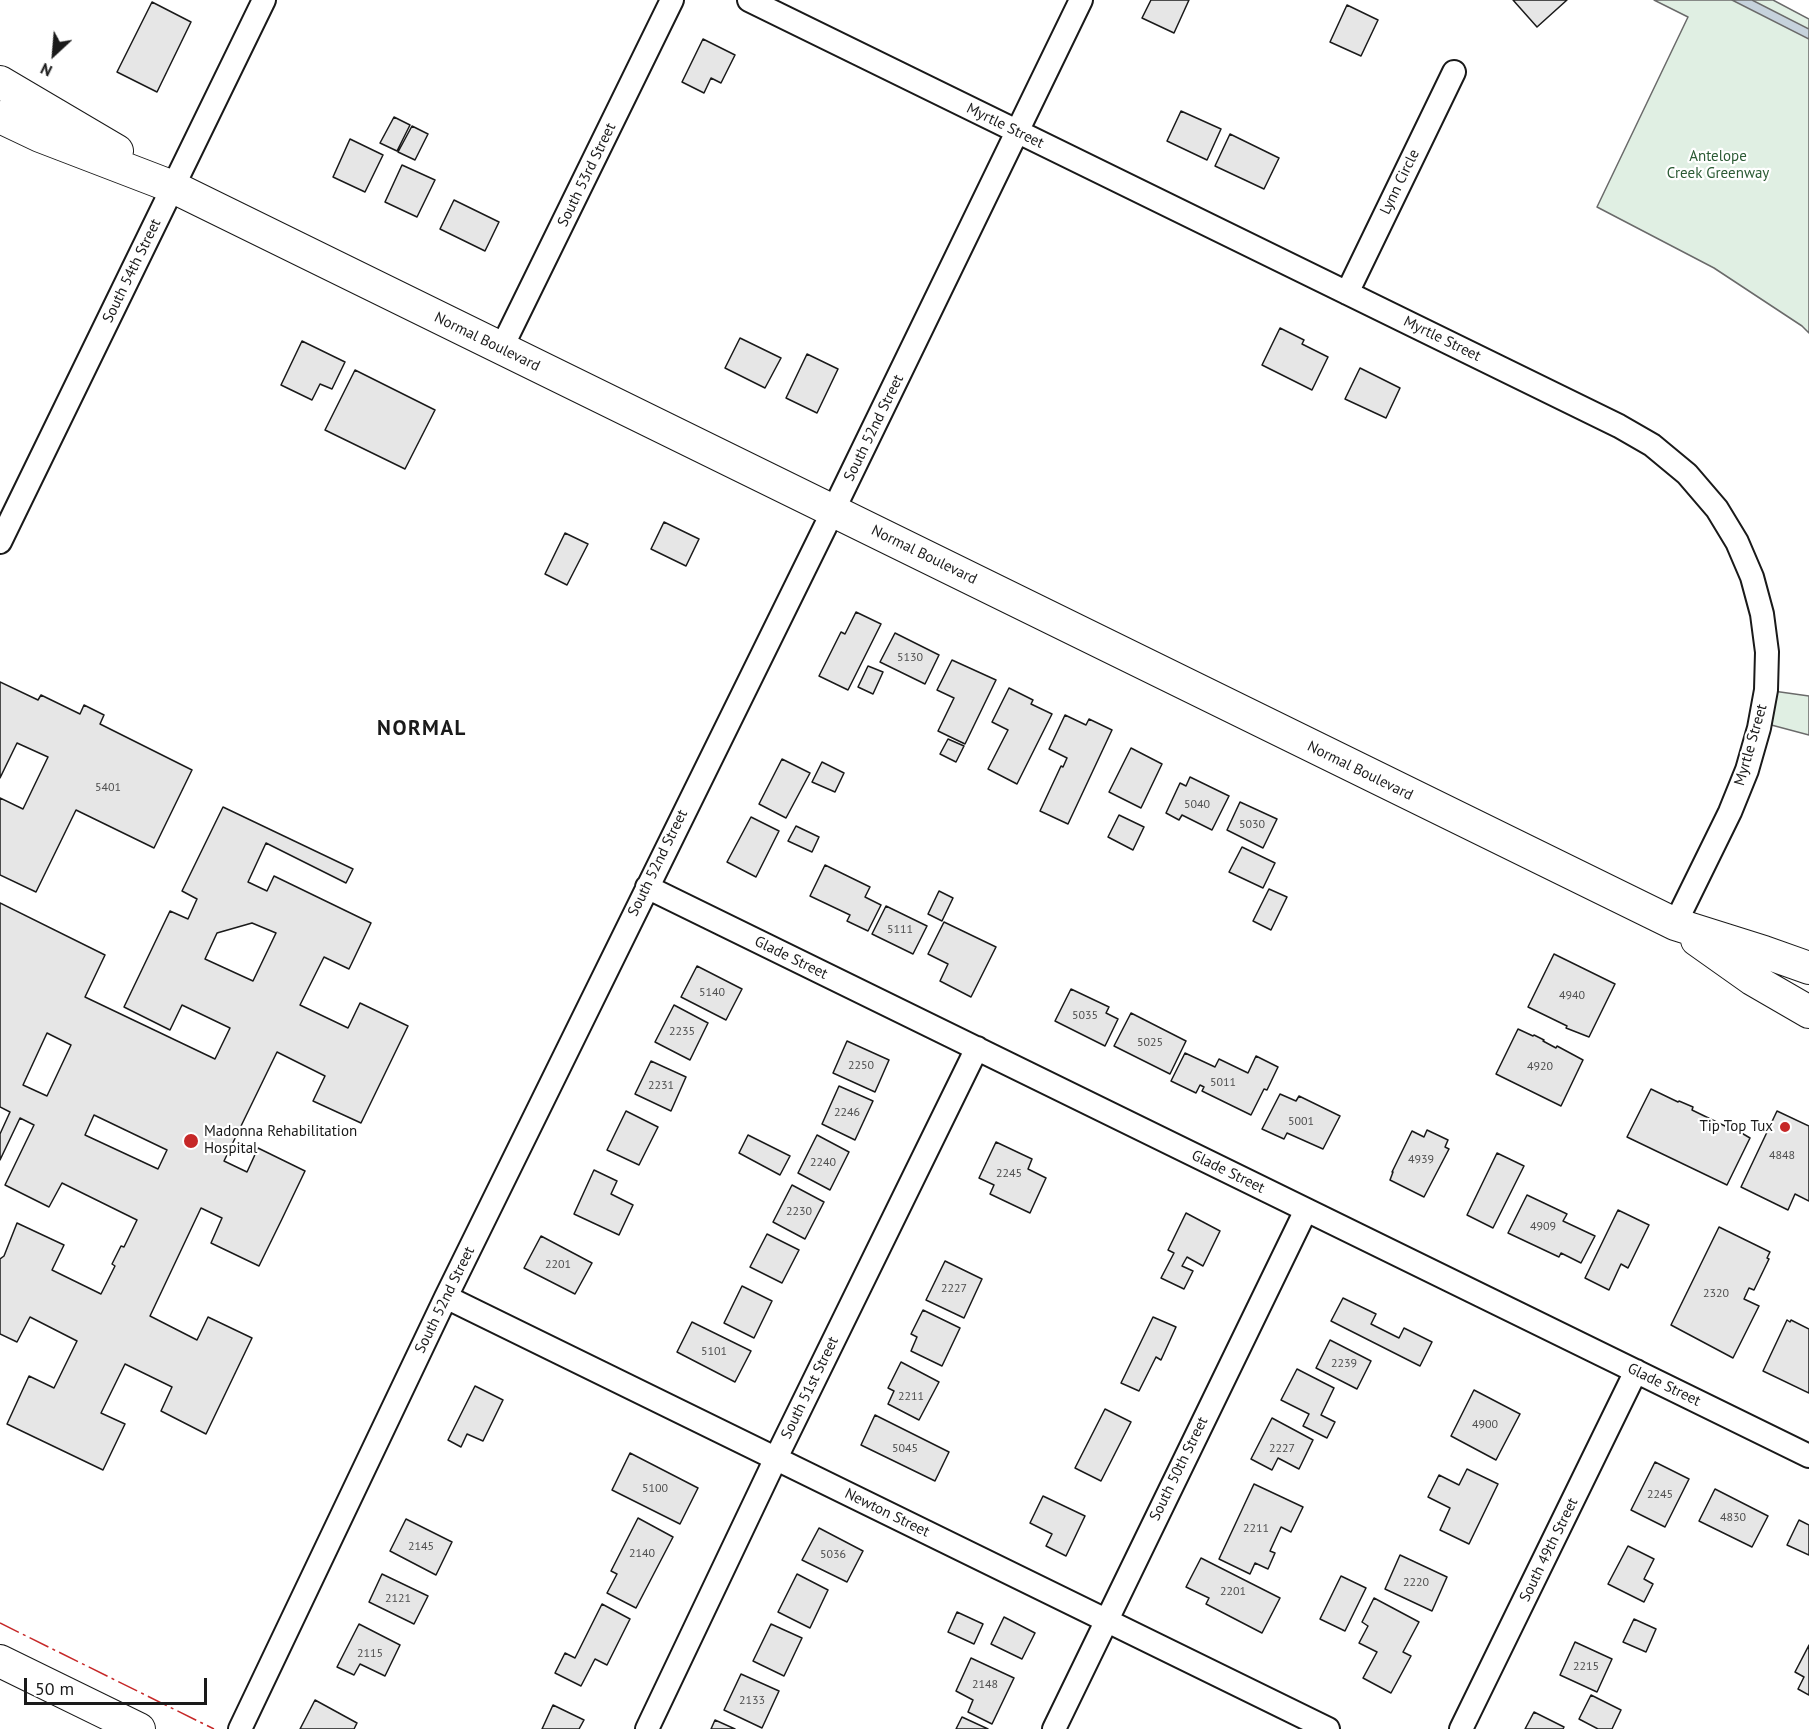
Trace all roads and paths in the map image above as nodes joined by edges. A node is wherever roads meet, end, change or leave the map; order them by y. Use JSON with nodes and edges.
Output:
{"nodes":[{"id":1,"x":264,"y":0,"type":"edge"},
{"id":2,"x":672,"y":0,"type":"edge"},
{"id":3,"x":749,"y":0,"type":"edge"},
{"id":4,"x":1081,"y":0,"type":"edge"},
{"id":5,"x":1454,"y":72,"type":"dead end"},
{"id":6,"x":0,"y":82,"type":"edge"},
{"id":7,"x":0,"y":117,"type":"edge"},
{"id":8,"x":1017,"y":131,"type":"junction"},
{"id":9,"x":173,"y":187,"type":"junction"},
{"id":10,"x":1347,"y":293,"type":"junction"},
{"id":11,"x":501,"y":349,"type":"junction"},
{"id":12,"x":833,"y":511,"type":"junction"},
{"id":13,"x":0,"y":542,"type":"edge"},
{"id":14,"x":647,"y":887,"type":"junction"},
{"id":15,"x":1675,"y":924,"type":"junction"},
{"id":16,"x":1809,"y":968,"type":"edge"},
{"id":17,"x":1809,"y":1012,"type":"edge"},
{"id":18,"x":977,"y":1048,"type":"junction"},
{"id":19,"x":1306,"y":1210,"type":"junction"},
{"id":20,"x":446,"y":1297,"type":"junction"},
{"id":21,"x":1636,"y":1371,"type":"junction"},
{"id":22,"x":1809,"y":1456,"type":"edge"},
{"id":23,"x":776,"y":1458,"type":"junction"},
{"id":24,"x":1106,"y":1620,"type":"junction"},
{"id":25,"x":0,"y":1661,"type":"edge"},
{"id":26,"x":139,"y":1729,"type":"edge"},
{"id":27,"x":240,"y":1729,"type":"edge"},
{"id":28,"x":647,"y":1729,"type":"edge"},
{"id":29,"x":1054,"y":1729,"type":"edge"},
{"id":30,"x":1328,"y":1729,"type":"edge"},
{"id":31,"x":1461,"y":1729,"type":"edge"}],
"edges":[{"from":1,"to":9,"type":"street","name":"South 54th Street"},
{"from":2,"to":11,"type":"street","name":"South 53rd Street"},
{"from":3,"to":8,"type":"street","name":"Myrtle Street"},
{"from":4,"to":8,"type":"street","name":"South 52nd Street"},
{"from":5,"to":10,"type":"street","name":"Lynn Circle"},
{"from":6,"to":9,"type":"main road","name":"Normal Boulevard"},
{"from":7,"to":9,"type":"main road","name":"Normal Boulevard"},
{"from":8,"to":10,"type":"street","name":"Myrtle Street"},
{"from":8,"to":12,"type":"street","name":"South 52nd Street"},
{"from":9,"to":11,"type":"main road","name":"Normal Boulevard"},
{"from":9,"to":13,"type":"street","name":"South 54th Street"},
{"from":10,"to":15,"type":"street","name":"Myrtle Street"},
{"from":11,"to":12,"type":"main road","name":"Normal Boulevard"},
{"from":12,"to":14,"type":"street","name":"South 52nd Street"},
{"from":12,"to":15,"type":"main road","name":"Normal Boulevard"},
{"from":14,"to":18,"type":"street","name":"Glade Street"},
{"from":14,"to":20,"type":"street","name":"South 52nd Street"},
{"from":15,"to":16,"type":"main road","name":"Normal Boulevard"},
{"from":15,"to":17,"type":"main road","name":"Normal Boulevard"},
{"from":18,"to":19,"type":"street","name":"Glade Street"},
{"from":18,"to":23,"type":"street","name":"South 51st Street"},
{"from":19,"to":21,"type":"street","name":"Glade Street"},
{"from":19,"to":24,"type":"street","name":"South 50th Street"},
{"from":20,"to":23,"type":"street","name":"Newton Street"},
{"from":20,"to":27,"type":"street","name":"South 52nd Street"},
{"from":21,"to":22,"type":"street","name":"Glade Street"},
{"from":21,"to":31,"type":"street","name":"South 49th Street"},
{"from":23,"to":24,"type":"street","name":"Newton Street"},
{"from":23,"to":28,"type":"street","name":"South 51st Street"},
{"from":24,"to":29,"type":"street","name":"South 50th Street"},
{"from":24,"to":30,"type":"street","name":"Newton Street"},
{"from":25,"to":26,"type":"main road"}]}
